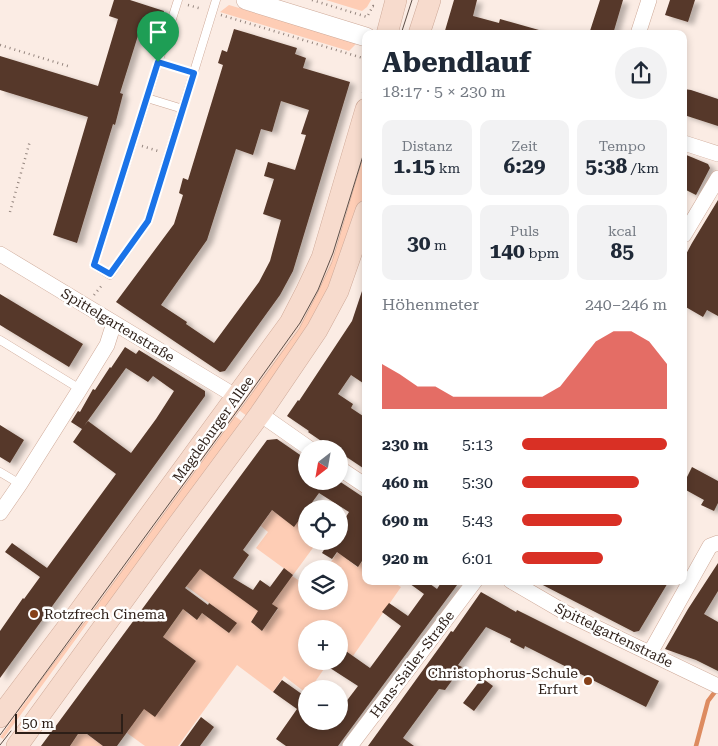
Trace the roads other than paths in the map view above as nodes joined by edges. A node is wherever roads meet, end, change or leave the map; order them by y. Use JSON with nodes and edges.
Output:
{"nodes":[{"id":1,"x":216,"y":0,"type":"edge"},
{"id":2,"x":246,"y":0,"type":"edge"},
{"id":3,"x":430,"y":0,"type":"edge"},
{"id":4,"x":649,"y":0,"type":"edge"},
{"id":5,"x":178,"y":1,"type":"edge"},
{"id":6,"x":386,"y":4,"type":"edge"},
{"id":7,"x":386,"y":30,"type":"edge"},
{"id":8,"x":420,"y":30,"type":"edge"},
{"id":9,"x":639,"y":30,"type":"edge"},
{"id":10,"x":362,"y":36,"type":"edge"},
{"id":11,"x":147,"y":98,"type":"junction"},
{"id":12,"x":183,"y":109,"type":"junction"},
{"id":13,"x":362,"y":123,"type":"edge"},
{"id":14,"x":687,"y":144,"type":"edge"},
{"id":15,"x":718,"y":154,"type":"edge"},
{"id":16,"x":718,"y":178,"type":"edge"},
{"id":17,"x":362,"y":222,"type":"edge"},
{"id":18,"x":687,"y":230,"type":"edge"},
{"id":19,"x":0,"y":254,"type":"edge"},
{"id":20,"x":114,"y":323,"type":"junction"},
{"id":21,"x":0,"y":340,"type":"edge"},
{"id":22,"x":80,"y":389,"type":"junction"},
{"id":23,"x":235,"y":397,"type":"junction"},
{"id":24,"x":260,"y":414,"type":"junction"},
{"id":25,"x":298,"y":441,"type":"edge"},
{"id":26,"x":0,"y":472,"type":"edge"},
{"id":27,"x":348,"y":474,"type":"edge"},
{"id":28,"x":362,"y":483,"type":"edge"},
{"id":29,"x":20,"y":484,"type":"junction"},
{"id":30,"x":0,"y":513,"type":"edge"},
{"id":31,"x":718,"y":543,"type":"edge"},
{"id":32,"x":472,"y":585,"type":"edge"},
{"id":33,"x":518,"y":585,"type":"edge"},
{"id":34,"x":650,"y":653,"type":"junction"},
{"id":35,"x":713,"y":684,"type":"edge"},
{"id":36,"x":0,"y":717,"type":"edge"},
{"id":37,"x":17,"y":746,"type":"edge"},
{"id":38,"x":350,"y":746,"type":"edge"}],
"edges":[{"from":1,"to":12,"type":"lane"},
{"from":2,"to":10,"type":"street"},
{"from":3,"to":8,"type":"main road"},
{"from":4,"to":9,"type":"street"},
{"from":5,"to":11,"type":"lane"},
{"from":6,"to":7,"type":"main road"},
{"from":11,"to":12,"type":"lane"},
{"from":11,"to":12,"type":"lane"},
{"from":13,"to":23,"type":"main road","name":"Magdeburger Allee"},
{"from":14,"to":15,"type":"street"},
{"from":16,"to":18,"type":"street"},
{"from":17,"to":24,"type":"main road","name":"Magdeburger Allee"},
{"from":19,"to":20,"type":"street","name":"Spittelgartenstraße"},
{"from":20,"to":22,"type":"street"},
{"from":20,"to":23,"type":"street","name":"Spittelgartenstraße"},
{"from":21,"to":22,"type":"lane"},
{"from":22,"to":29,"type":"street"},
{"from":23,"to":36,"type":"main road","name":"Magdeburger Allee"},
{"from":24,"to":25,"type":"street"},
{"from":24,"to":37,"type":"main road","name":"Magdeburger Allee"},
{"from":26,"to":29,"type":"lane"},
{"from":27,"to":28,"type":"street"},
{"from":29,"to":30,"type":"street"},
{"from":31,"to":34,"type":"street"},
{"from":32,"to":38,"type":"street","name":"Hans-Sailer-Straße"},
{"from":33,"to":34,"type":"street","name":"Spittelgartenstraße"},
{"from":34,"to":35,"type":"street","name":"Spittelgartenstraße"}]}
